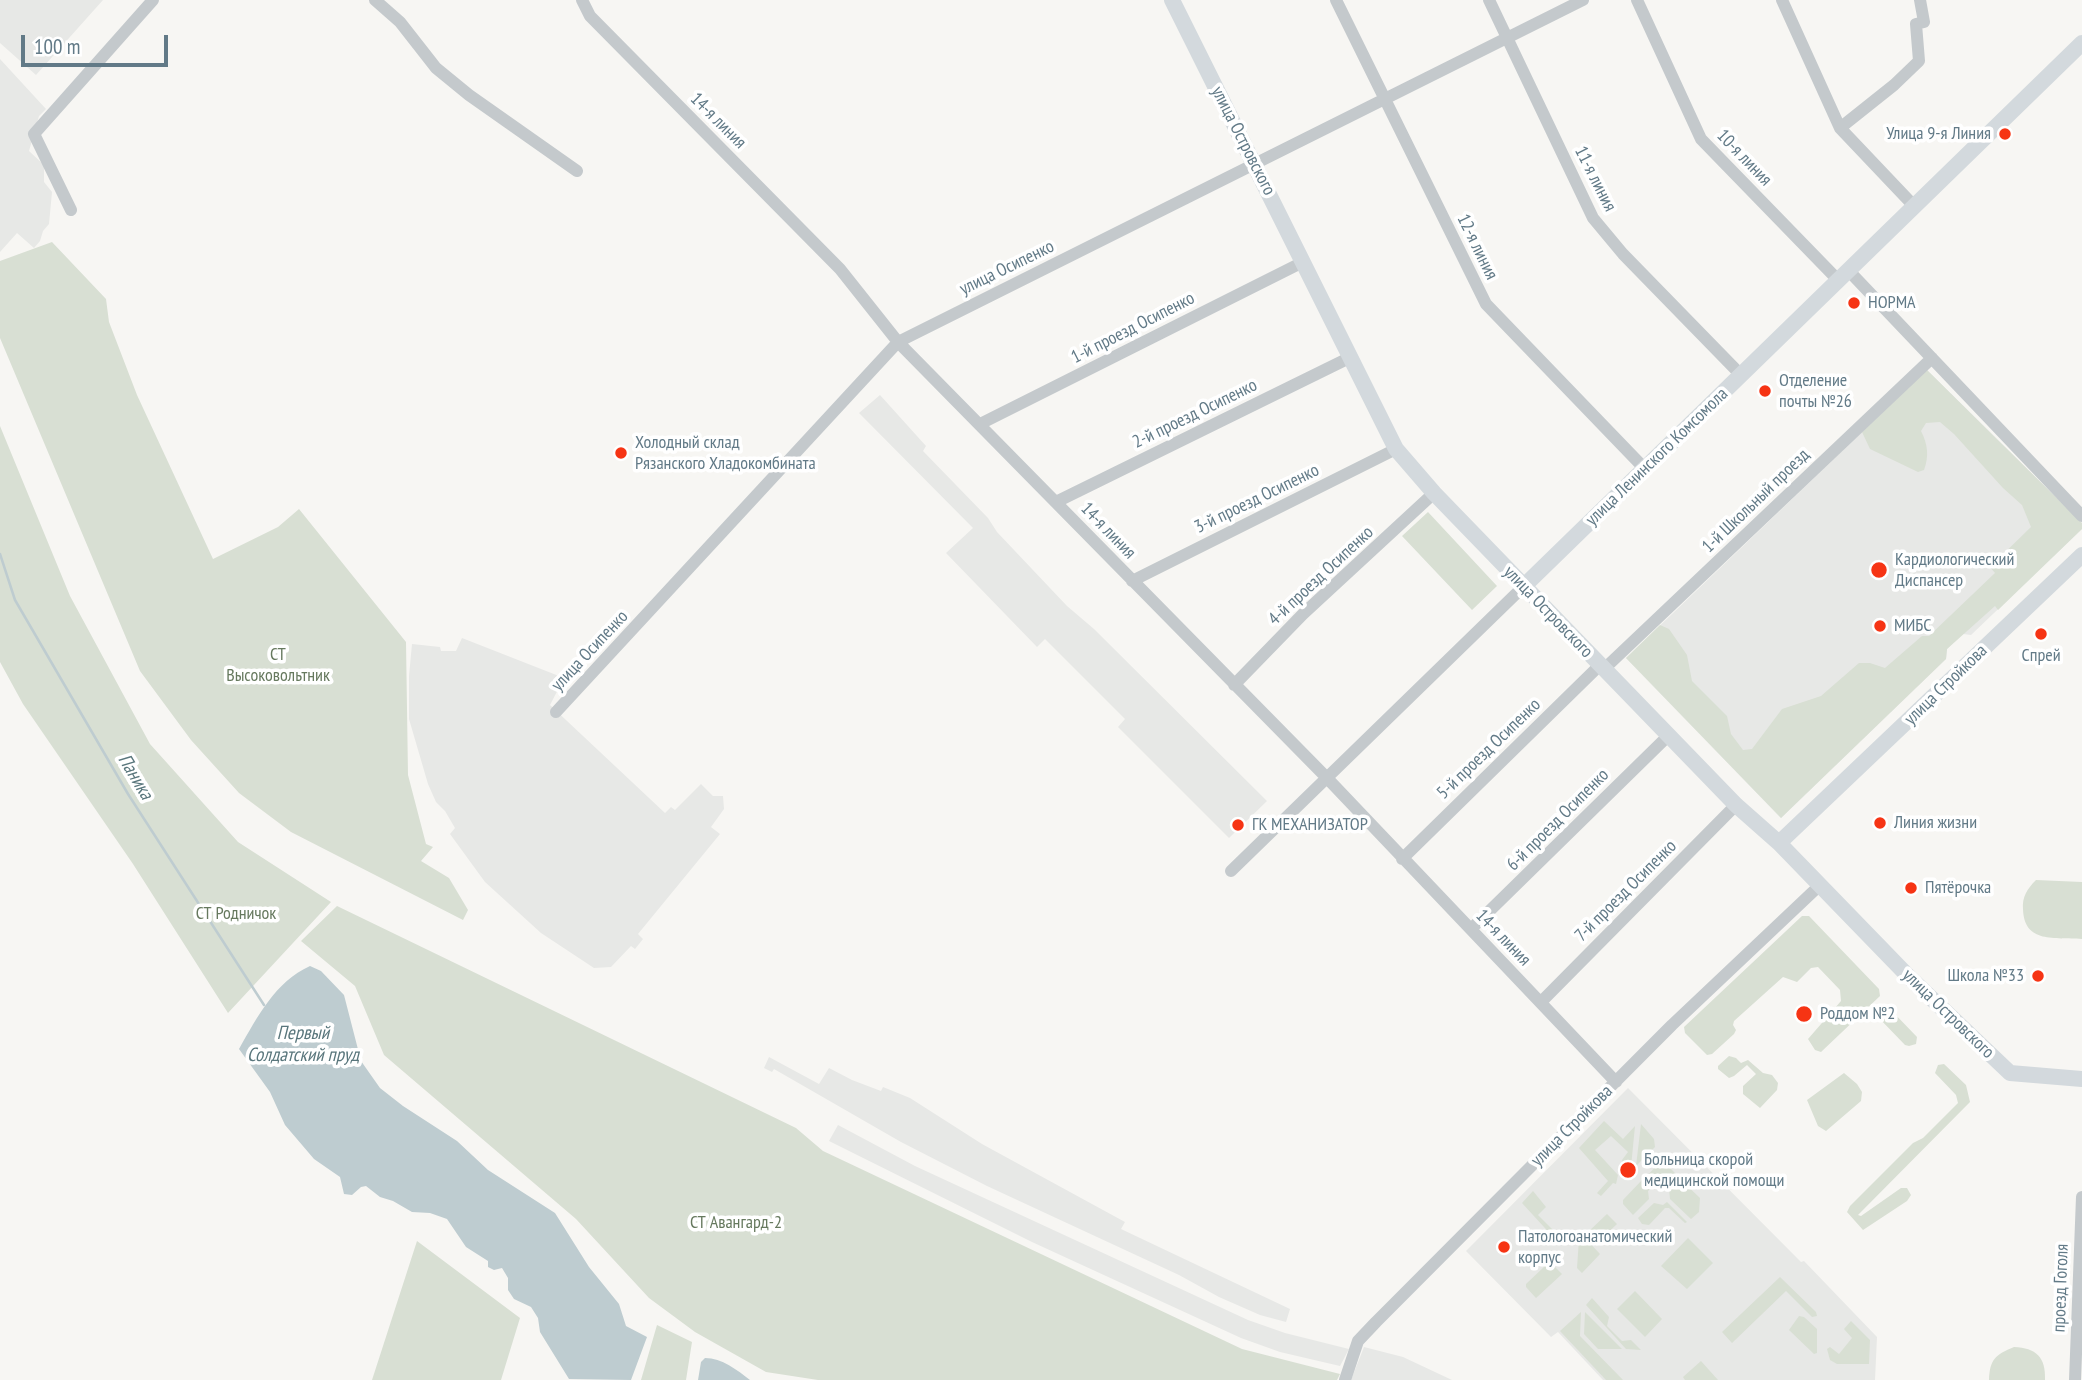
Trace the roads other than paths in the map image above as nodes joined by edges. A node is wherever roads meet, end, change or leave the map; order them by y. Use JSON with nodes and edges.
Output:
{"nodes":[{"id":1,"x":153,"y":0,"type":"edge"},
{"id":2,"x":375,"y":0,"type":"edge"},
{"id":3,"x":582,"y":0,"type":"edge"},
{"id":4,"x":1172,"y":0,"type":"edge"},
{"id":5,"x":1336,"y":0,"type":"edge"},
{"id":6,"x":1489,"y":0,"type":"edge"},
{"id":7,"x":1583,"y":0,"type":"edge"},
{"id":8,"x":1637,"y":0,"type":"edge"},
{"id":9,"x":1782,"y":0,"type":"edge"},
{"id":10,"x":1920,"y":0,"type":"edge"},
{"id":11,"x":1507,"y":37,"type":"junction"},
{"id":12,"x":2082,"y":43,"type":"edge"},
{"id":13,"x":1385,"y":97,"type":"junction"},
{"id":14,"x":1840,"y":128,"type":"junction"},
{"id":15,"x":1255,"y":164,"type":"junction"},
{"id":16,"x":577,"y":171,"type":"dead end"},
{"id":17,"x":1914,"y":206,"type":"junction"},
{"id":18,"x":71,"y":210,"type":"dead end"},
{"id":19,"x":1303,"y":262,"type":"junction"},
{"id":20,"x":1843,"y":275,"type":"junction"},
{"id":21,"x":898,"y":342,"type":"junction"},
{"id":22,"x":1349,"y":358,"type":"junction"},
{"id":23,"x":1932,"y":358,"type":"junction"},
{"id":24,"x":1741,"y":375,"type":"junction"},
{"id":25,"x":980,"y":424,"type":"junction"},
{"id":26,"x":1396,"y":449,"type":"junction"},
{"id":27,"x":1645,"y":469,"type":"junction"},
{"id":28,"x":1434,"y":494,"type":"junction"},
{"id":29,"x":1056,"y":502,"type":"junction"},
{"id":30,"x":2082,"y":516,"type":"edge"},
{"id":31,"x":2082,"y":555,"type":"edge"},
{"id":32,"x":1132,"y":581,"type":"junction"},
{"id":33,"x":1523,"y":587,"type":"junction"},
{"id":34,"x":1602,"y":667,"type":"junction"},
{"id":35,"x":1234,"y":685,"type":"junction"},
{"id":36,"x":556,"y":712,"type":"dead end"},
{"id":37,"x":1669,"y":735,"type":"junction"},
{"id":38,"x":1327,"y":778,"type":"junction"},
{"id":39,"x":1736,"y":805,"type":"junction"},
{"id":40,"x":1779,"y":843,"type":"junction"},
{"id":41,"x":1402,"y":859,"type":"junction"},
{"id":42,"x":1231,"y":871,"type":"dead end"},
{"id":43,"x":1819,"y":886,"type":"junction"},
{"id":44,"x":1471,"y":929,"type":"junction"},
{"id":45,"x":1541,"y":1002,"type":"junction"},
{"id":46,"x":2082,"y":1079,"type":"edge"},
{"id":47,"x":1616,"y":1082,"type":"junction"},
{"id":48,"x":2082,"y":1197,"type":"edge"},
{"id":49,"x":1345,"y":1380,"type":"edge"},
{"id":50,"x":2075,"y":1380,"type":"edge"}],
"edges":[{"from":1,"to":18,"type":"street"},
{"from":2,"to":16,"type":"street"},
{"from":3,"to":21,"type":"street","name":"14-я линия"},
{"from":4,"to":15,"type":"street","name":"улица Островского"},
{"from":5,"to":13,"type":"street","name":"12-я линия"},
{"from":6,"to":11,"type":"street","name":"11-я линия"},
{"from":7,"to":11,"type":"street","name":"улица Осипенко"},
{"from":8,"to":20,"type":"street","name":"10-я линия"},
{"from":9,"to":14,"type":"street"},
{"from":10,"to":14,"type":"street"},
{"from":11,"to":13,"type":"street","name":"улица Осипенко"},
{"from":11,"to":24,"type":"street","name":"11-я линия"},
{"from":12,"to":17,"type":"street","name":"улица Ленинского Комсомола"},
{"from":13,"to":15,"type":"street","name":"улица Осипенко"},
{"from":13,"to":27,"type":"street","name":"12-я линия"},
{"from":14,"to":17,"type":"street"},
{"from":15,"to":19,"type":"street","name":"улица Островского"},
{"from":15,"to":21,"type":"street","name":"улица Осипенко"},
{"from":17,"to":20,"type":"street","name":"улица Ленинского Комсомола"},
{"from":19,"to":22,"type":"street","name":"улица Островского"},
{"from":19,"to":25,"type":"street","name":"1-й проезд Осипенко"},
{"from":20,"to":23,"type":"street","name":"10-я линия"},
{"from":20,"to":24,"type":"street","name":"улица Ленинского Комсомола"},
{"from":21,"to":25,"type":"street","name":"14-я линия"},
{"from":21,"to":36,"type":"street","name":"улица Осипенко"},
{"from":22,"to":26,"type":"street","name":"улица Островского"},
{"from":22,"to":29,"type":"street","name":"2-й проезд Осипенко"},
{"from":23,"to":30,"type":"street","name":"10-я линия"},
{"from":23,"to":34,"type":"street","name":"1-й Школьный проезд"},
{"from":24,"to":27,"type":"street","name":"улица Ленинского Комсомола"},
{"from":25,"to":29,"type":"street","name":"14-я линия"},
{"from":26,"to":28,"type":"street","name":"улица Островского"},
{"from":26,"to":32,"type":"street","name":"3-й проезд Осипенко"},
{"from":27,"to":33,"type":"street","name":"улица Ленинского Комсомола"},
{"from":28,"to":33,"type":"street","name":"улица Островского"},
{"from":28,"to":35,"type":"street","name":"4-й проезд Осипенко"},
{"from":29,"to":32,"type":"street","name":"14-я линия"},
{"from":31,"to":40,"type":"street","name":"улица Стройкова"},
{"from":32,"to":35,"type":"street","name":"14-я линия"},
{"from":33,"to":34,"type":"street","name":"улица Островского"},
{"from":33,"to":38,"type":"street","name":"улица Ленинского Комсомола"},
{"from":34,"to":37,"type":"street","name":"улица Островского"},
{"from":34,"to":41,"type":"street","name":"5-й проезд Осипенко"},
{"from":35,"to":38,"type":"street","name":"14-я линия"},
{"from":37,"to":39,"type":"street","name":"улица Островского"},
{"from":37,"to":44,"type":"street","name":"6-й проезд Осипенко"},
{"from":38,"to":41,"type":"street","name":"14-я линия"},
{"from":38,"to":42,"type":"street","name":"улица Ленинского Комсомола"},
{"from":39,"to":40,"type":"street","name":"улица Островского"},
{"from":39,"to":45,"type":"street","name":"7-й проезд Осипенко"},
{"from":40,"to":43,"type":"street","name":"улица Островского"},
{"from":41,"to":44,"type":"street","name":"14-я линия"},
{"from":43,"to":46,"type":"street","name":"улица Островского"},
{"from":43,"to":47,"type":"street","name":"улица Стройкова"},
{"from":44,"to":45,"type":"street","name":"14-я линия"},
{"from":45,"to":47,"type":"street","name":"14-я линия"},
{"from":47,"to":49,"type":"street","name":"улица Стройкова"},
{"from":48,"to":50,"type":"street","name":"проезд Гоголя"}]}
